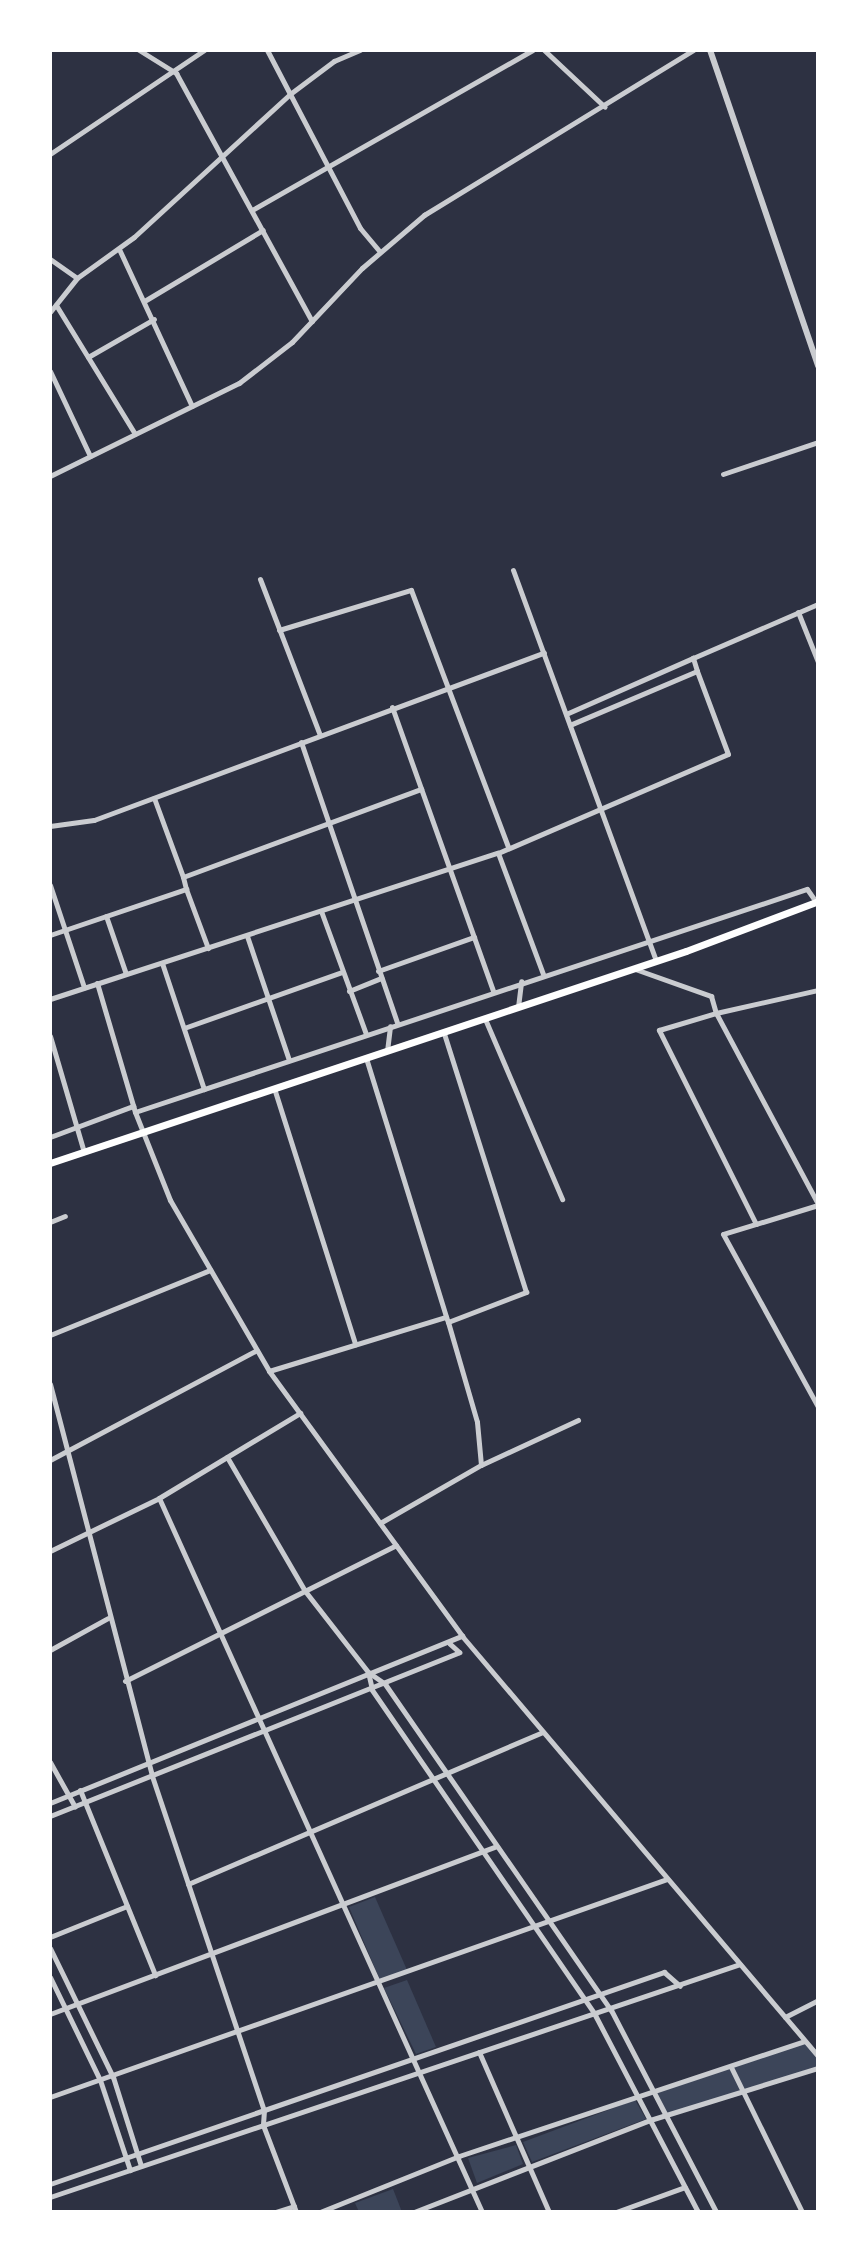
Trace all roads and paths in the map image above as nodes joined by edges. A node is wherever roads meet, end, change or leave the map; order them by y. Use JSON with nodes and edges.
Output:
{"nodes":[{"id":1,"x":139,"y":50,"type":"edge"},
{"id":2,"x":204,"y":50,"type":"edge"},
{"id":3,"x":267,"y":50,"type":"edge"},
{"id":4,"x":360,"y":50,"type":"edge"},
{"id":5,"x":533,"y":50,"type":"edge"},
{"id":6,"x":544,"y":50,"type":"edge"},
{"id":7,"x":693,"y":50,"type":"edge"},
{"id":8,"x":710,"y":50,"type":"edge"},
{"id":9,"x":176,"y":73,"type":"junction"},
{"id":10,"x":290,"y":94,"type":"junction"},
{"id":11,"x":605,"y":107,"type":"junction"},
{"id":12,"x":50,"y":154,"type":"edge"},
{"id":13,"x":223,"y":156,"type":"junction"},
{"id":14,"x":327,"y":166,"type":"junction"},
{"id":15,"x":252,"y":210,"type":"junction"},
{"id":16,"x":263,"y":230,"type":"junction"},
{"id":17,"x":119,"y":249,"type":"junction"},
{"id":18,"x":380,"y":252,"type":"junction"},
{"id":19,"x":50,"y":259,"type":"edge"},
{"id":20,"x":77,"y":278,"type":"junction"},
{"id":21,"x":146,"y":300,"type":"junction"},
{"id":22,"x":56,"y":304,"type":"junction"},
{"id":23,"x":50,"y":312,"type":"edge"},
{"id":24,"x":154,"y":319,"type":"junction"},
{"id":25,"x":312,"y":321,"type":"junction"},
{"id":26,"x":88,"y":357,"type":"junction"},
{"id":27,"x":818,"y":366,"type":"edge"},
{"id":28,"x":50,"y":371,"type":"edge"},
{"id":29,"x":192,"y":406,"type":"junction"},
{"id":30,"x":135,"y":434,"type":"junction"},
{"id":31,"x":818,"y":442,"type":"edge"},
{"id":32,"x":90,"y":456,"type":"junction"},
{"id":33,"x":723,"y":474,"type":"dead end"},
{"id":34,"x":50,"y":476,"type":"edge"},
{"id":35,"x":513,"y":570,"type":"dead end"},
{"id":36,"x":260,"y":579,"type":"dead end"},
{"id":37,"x":818,"y":604,"type":"edge"},
{"id":38,"x":798,"y":612,"type":"junction"},
{"id":39,"x":279,"y":630,"type":"junction"},
{"id":40,"x":544,"y":653,"type":"junction"},
{"id":41,"x":693,"y":658,"type":"junction"},
{"id":42,"x":818,"y":662,"type":"edge"},
{"id":43,"x":697,"y":671,"type":"junction"},
{"id":44,"x":445,"y":687,"type":"junction"},
{"id":45,"x":392,"y":707,"type":"junction"},
{"id":46,"x":566,"y":714,"type":"junction"},
{"id":47,"x":570,"y":725,"type":"junction"},
{"id":48,"x":320,"y":735,"type":"junction"},
{"id":49,"x":301,"y":742,"type":"junction"},
{"id":50,"x":421,"y":789,"type":"junction"},
{"id":51,"x":154,"y":798,"type":"junction"},
{"id":52,"x":598,"y":810,"type":"junction"},
{"id":53,"x":50,"y":826,"type":"edge"},
{"id":54,"x":327,"y":828,"type":"junction"},
{"id":55,"x":508,"y":847,"type":"junction"},
{"id":56,"x":498,"y":853,"type":"junction"},
{"id":57,"x":449,"y":869,"type":"junction"},
{"id":58,"x":183,"y":877,"type":"junction"},
{"id":59,"x":50,"y":885,"type":"edge"},
{"id":60,"x":186,"y":889,"type":"junction"},
{"id":61,"x":353,"y":900,"type":"junction"},
{"id":62,"x":816,"y":903,"type":"edge"},
{"id":63,"x":321,"y":911,"type":"junction"},
{"id":64,"x":106,"y":916,"type":"junction"},
{"id":65,"x":64,"y":930,"type":"junction"},
{"id":66,"x":50,"y":935,"type":"edge"},
{"id":67,"x":246,"y":936,"type":"junction"},
{"id":68,"x":474,"y":937,"type":"junction"},
{"id":69,"x":645,"y":942,"type":"junction"},
{"id":70,"x":208,"y":948,"type":"junction"},
{"id":71,"x":656,"y":961,"type":"junction"},
{"id":72,"x":162,"y":963,"type":"junction"},
{"id":73,"x":634,"y":969,"type":"junction"},
{"id":74,"x":378,"y":971,"type":"junction"},
{"id":75,"x":342,"y":972,"type":"junction"},
{"id":76,"x":126,"y":974,"type":"junction"},
{"id":77,"x":543,"y":974,"type":"junction"},
{"id":78,"x":381,"y":978,"type":"junction"},
{"id":79,"x":521,"y":981,"type":"junction"},
{"id":80,"x":97,"y":983,"type":"junction"},
{"id":81,"x":84,"y":987,"type":"junction"},
{"id":82,"x":818,"y":990,"type":"edge"},
{"id":83,"x":349,"y":991,"type":"junction"},
{"id":84,"x":493,"y":991,"type":"junction"},
{"id":85,"x":268,"y":998,"type":"junction"},
{"id":86,"x":50,"y":999,"type":"edge"},
{"id":87,"x":518,"y":1008,"type":"junction"},
{"id":88,"x":716,"y":1013,"type":"junction"},
{"id":89,"x":485,"y":1019,"type":"junction"},
{"id":90,"x":394,"y":1024,"type":"junction"},
{"id":91,"x":184,"y":1028,"type":"junction"},
{"id":92,"x":444,"y":1033,"type":"junction"},
{"id":93,"x":366,"y":1034,"type":"junction"},
{"id":94,"x":50,"y":1036,"type":"edge"},
{"id":95,"x":386,"y":1052,"type":"junction"},
{"id":96,"x":366,"y":1058,"type":"junction"},
{"id":97,"x":289,"y":1060,"type":"junction"},
{"id":98,"x":274,"y":1088,"type":"junction"},
{"id":99,"x":204,"y":1089,"type":"junction"},
{"id":100,"x":134,"y":1109,"type":"junction"},
{"id":101,"x":78,"y":1127,"type":"junction"},
{"id":102,"x":144,"y":1129,"type":"junction"},
{"id":103,"x":50,"y":1137,"type":"edge"},
{"id":104,"x":83,"y":1149,"type":"junction"},
{"id":105,"x":50,"y":1163,"type":"edge"},
{"id":106,"x":562,"y":1199,"type":"dead end"},
{"id":107,"x":818,"y":1205,"type":"edge"},
{"id":108,"x":65,"y":1216,"type":"dead end"},
{"id":109,"x":50,"y":1222,"type":"edge"},
{"id":110,"x":756,"y":1224,"type":"junction"},
{"id":111,"x":210,"y":1270,"type":"junction"},
{"id":112,"x":447,"y":1319,"type":"junction"},
{"id":113,"x":50,"y":1335,"type":"edge"},
{"id":114,"x":355,"y":1344,"type":"junction"},
{"id":115,"x":257,"y":1350,"type":"junction"},
{"id":116,"x":269,"y":1371,"type":"junction"},
{"id":117,"x":50,"y":1384,"type":"edge"},
{"id":118,"x":818,"y":1407,"type":"edge"},
{"id":119,"x":300,"y":1413,"type":"junction"},
{"id":120,"x":578,"y":1420,"type":"dead end"},
{"id":121,"x":66,"y":1452,"type":"junction"},
{"id":122,"x":227,"y":1457,"type":"junction"},
{"id":123,"x":50,"y":1460,"type":"edge"},
{"id":124,"x":481,"y":1465,"type":"junction"},
{"id":125,"x":159,"y":1498,"type":"junction"},
{"id":126,"x":380,"y":1523,"type":"junction"},
{"id":127,"x":85,"y":1534,"type":"junction"},
{"id":128,"x":396,"y":1545,"type":"junction"},
{"id":129,"x":50,"y":1551,"type":"edge"},
{"id":130,"x":305,"y":1591,"type":"junction"},
{"id":131,"x":108,"y":1618,"type":"junction"},
{"id":132,"x":221,"y":1633,"type":"junction"},
{"id":133,"x":462,"y":1636,"type":"junction"},
{"id":134,"x":449,"y":1643,"type":"junction"},
{"id":135,"x":50,"y":1650,"type":"edge"},
{"id":136,"x":368,"y":1672,"type":"junction"},
{"id":137,"x":125,"y":1681,"type":"junction"},
{"id":138,"x":385,"y":1684,"type":"junction"},
{"id":139,"x":372,"y":1690,"type":"junction"},
{"id":140,"x":259,"y":1717,"type":"junction"},
{"id":141,"x":266,"y":1732,"type":"junction"},
{"id":142,"x":543,"y":1732,"type":"junction"},
{"id":143,"x":50,"y":1762,"type":"edge"},
{"id":144,"x":149,"y":1763,"type":"junction"},
{"id":145,"x":446,"y":1774,"type":"junction"},
{"id":146,"x":152,"y":1776,"type":"junction"},
{"id":147,"x":434,"y":1779,"type":"junction"},
{"id":148,"x":80,"y":1790,"type":"junction"},
{"id":149,"x":69,"y":1795,"type":"junction"},
{"id":150,"x":86,"y":1802,"type":"junction"},
{"id":151,"x":50,"y":1803,"type":"edge"},
{"id":152,"x":75,"y":1807,"type":"junction"},
{"id":153,"x":50,"y":1816,"type":"edge"},
{"id":154,"x":310,"y":1831,"type":"junction"},
{"id":155,"x":496,"y":1846,"type":"junction"},
{"id":156,"x":483,"y":1851,"type":"junction"},
{"id":157,"x":667,"y":1879,"type":"junction"},
{"id":158,"x":188,"y":1884,"type":"junction"},
{"id":159,"x":344,"y":1904,"type":"junction"},
{"id":160,"x":127,"y":1906,"type":"junction"},
{"id":161,"x":549,"y":1922,"type":"junction"},
{"id":162,"x":535,"y":1927,"type":"junction"},
{"id":163,"x":50,"y":1937,"type":"edge"},
{"id":164,"x":50,"y":1948,"type":"edge"},
{"id":165,"x":212,"y":1954,"type":"junction"},
{"id":166,"x":740,"y":1964,"type":"junction"},
{"id":167,"x":155,"y":1975,"type":"junction"},
{"id":168,"x":50,"y":1977,"type":"edge"},
{"id":169,"x":378,"y":1984,"type":"junction"},
{"id":170,"x":681,"y":1986,"type":"junction"},
{"id":171,"x":600,"y":1995,"type":"junction"},
{"id":172,"x":584,"y":2000,"type":"junction"},
{"id":173,"x":818,"y":2000,"type":"edge"},
{"id":174,"x":80,"y":2003,"type":"junction"},
{"id":175,"x":67,"y":2008,"type":"junction"},
{"id":176,"x":611,"y":2010,"type":"junction"},
{"id":177,"x":50,"y":2014,"type":"edge"},
{"id":178,"x":595,"y":2015,"type":"junction"},
{"id":179,"x":785,"y":2017,"type":"junction"},
{"id":180,"x":239,"y":2034,"type":"junction"},
{"id":181,"x":804,"y":2041,"type":"junction"},
{"id":182,"x":479,"y":2052,"type":"junction"},
{"id":183,"x":818,"y":2056,"type":"edge"},
{"id":184,"x":414,"y":2058,"type":"junction"},
{"id":185,"x":731,"y":2067,"type":"junction"},
{"id":186,"x":818,"y":2068,"type":"edge"},
{"id":187,"x":423,"y":2071,"type":"junction"},
{"id":188,"x":113,"y":2077,"type":"junction"},
{"id":189,"x":100,"y":2080,"type":"junction"},
{"id":190,"x":653,"y":2091,"type":"junction"},
{"id":191,"x":745,"y":2094,"type":"junction"},
{"id":192,"x":637,"y":2096,"type":"junction"},
{"id":193,"x":50,"y":2097,"type":"edge"},
{"id":194,"x":264,"y":2110,"type":"junction"},
{"id":195,"x":665,"y":2116,"type":"junction"},
{"id":196,"x":650,"y":2120,"type":"junction"},
{"id":197,"x":263,"y":2125,"type":"junction"},
{"id":198,"x":518,"y":2140,"type":"junction"},
{"id":199,"x":139,"y":2153,"type":"junction"},
{"id":200,"x":459,"y":2156,"type":"junction"},
{"id":201,"x":128,"y":2157,"type":"junction"},
{"id":202,"x":141,"y":2166,"type":"junction"},
{"id":203,"x":529,"y":2166,"type":"junction"},
{"id":204,"x":130,"y":2170,"type":"junction"},
{"id":205,"x":50,"y":2184,"type":"edge"},
{"id":206,"x":685,"y":2187,"type":"junction"},
{"id":207,"x":473,"y":2189,"type":"junction"},
{"id":208,"x":50,"y":2197,"type":"edge"},
{"id":209,"x":295,"y":2209,"type":"edge"},
{"id":210,"x":276,"y":2212,"type":"edge"},
{"id":211,"x":320,"y":2212,"type":"edge"},
{"id":212,"x":414,"y":2212,"type":"edge"},
{"id":213,"x":482,"y":2212,"type":"edge"},
{"id":214,"x":549,"y":2212,"type":"edge"},
{"id":215,"x":616,"y":2212,"type":"edge"},
{"id":216,"x":698,"y":2212,"type":"edge"},
{"id":217,"x":716,"y":2212,"type":"edge"},
{"id":218,"x":802,"y":2212,"type":"edge"}],
"edges":[{"from":1,"to":9,"type":"street"},
{"from":2,"to":9,"type":"street"},
{"from":3,"to":10,"type":"street"},
{"from":4,"to":10,"type":"street"},
{"from":5,"to":14,"type":"street"},
{"from":6,"to":11,"type":"street"},
{"from":7,"to":11,"type":"street"},
{"from":8,"to":27,"type":"street"},
{"from":9,"to":12,"type":"street"},
{"from":9,"to":13,"type":"street"},
{"from":10,"to":13,"type":"street"},
{"from":10,"to":14,"type":"street"},
{"from":11,"to":18,"type":"street"},
{"from":13,"to":15,"type":"street"},
{"from":13,"to":17,"type":"street"},
{"from":14,"to":15,"type":"street"},
{"from":14,"to":18,"type":"street"},
{"from":15,"to":16,"type":"street"},
{"from":16,"to":21,"type":"street"},
{"from":16,"to":25,"type":"street"},
{"from":17,"to":20,"type":"street"},
{"from":17,"to":21,"type":"street"},
{"from":18,"to":25,"type":"street"},
{"from":19,"to":20,"type":"street"},
{"from":20,"to":22,"type":"street"},
{"from":21,"to":24,"type":"street"},
{"from":22,"to":23,"type":"street"},
{"from":22,"to":26,"type":"street"},
{"from":24,"to":26,"type":"street"},
{"from":24,"to":29,"type":"street"},
{"from":25,"to":29,"type":"street"},
{"from":26,"to":30,"type":"street"},
{"from":28,"to":32,"type":"street"},
{"from":29,"to":30,"type":"street"},
{"from":30,"to":32,"type":"street"},
{"from":31,"to":33,"type":"street"},
{"from":32,"to":34,"type":"street"},
{"from":35,"to":40,"type":"street"},
{"from":36,"to":39,"type":"street"},
{"from":37,"to":38,"type":"street"},
{"from":38,"to":41,"type":"street"},
{"from":38,"to":42,"type":"street"},
{"from":39,"to":44,"type":"street"},
{"from":39,"to":48,"type":"street"},
{"from":40,"to":44,"type":"street"},
{"from":40,"to":46,"type":"street"},
{"from":41,"to":43,"type":"street"},
{"from":41,"to":46,"type":"street"},
{"from":43,"to":47,"type":"street"},
{"from":43,"to":52,"type":"street"},
{"from":44,"to":45,"type":"street"},
{"from":44,"to":55,"type":"street"},
{"from":45,"to":48,"type":"street"},
{"from":45,"to":50,"type":"street"},
{"from":46,"to":47,"type":"street"},
{"from":47,"to":52,"type":"street"},
{"from":48,"to":49,"type":"street"},
{"from":49,"to":51,"type":"street"},
{"from":49,"to":54,"type":"street"},
{"from":50,"to":54,"type":"street"},
{"from":50,"to":57,"type":"street"},
{"from":51,"to":53,"type":"street"},
{"from":51,"to":58,"type":"street"},
{"from":52,"to":55,"type":"street"},
{"from":52,"to":69,"type":"street"},
{"from":54,"to":58,"type":"street"},
{"from":54,"to":61,"type":"street"},
{"from":55,"to":56,"type":"street"},
{"from":56,"to":57,"type":"street"},
{"from":56,"to":77,"type":"street"},
{"from":57,"to":61,"type":"street"},
{"from":57,"to":68,"type":"street"},
{"from":58,"to":60,"type":"street"},
{"from":59,"to":65,"type":"street"},
{"from":60,"to":64,"type":"street"},
{"from":60,"to":70,"type":"street"},
{"from":61,"to":63,"type":"street"},
{"from":61,"to":74,"type":"street"},
{"from":62,"to":69,"type":"street"},
{"from":62,"to":71,"type":"main road"},
{"from":63,"to":67,"type":"street"},
{"from":63,"to":75,"type":"street"},
{"from":64,"to":65,"type":"street"},
{"from":64,"to":76,"type":"street"},
{"from":65,"to":66,"type":"street"},
{"from":65,"to":81,"type":"street"},
{"from":67,"to":70,"type":"street"},
{"from":67,"to":85,"type":"street"},
{"from":68,"to":74,"type":"street"},
{"from":68,"to":84,"type":"street"},
{"from":69,"to":71,"type":"street"},
{"from":69,"to":77,"type":"street"},
{"from":70,"to":72,"type":"street"},
{"from":71,"to":73,"type":"main road"},
{"from":72,"to":76,"type":"street"},
{"from":72,"to":91,"type":"street"},
{"from":73,"to":87,"type":"main road"},
{"from":73,"to":88,"type":"street"},
{"from":74,"to":78,"type":"street"},
{"from":75,"to":83,"type":"street"},
{"from":75,"to":85,"type":"street"},
{"from":76,"to":80,"type":"street"},
{"from":77,"to":79,"type":"street"},
{"from":78,"to":83,"type":"street"},
{"from":78,"to":90,"type":"street"},
{"from":79,"to":84,"type":"street"},
{"from":79,"to":87,"type":"street"},
{"from":80,"to":81,"type":"street"},
{"from":80,"to":100,"type":"street"},
{"from":81,"to":86,"type":"street"},
{"from":82,"to":88,"type":"street"},
{"from":83,"to":93,"type":"street"},
{"from":84,"to":90,"type":"street"},
{"from":85,"to":91,"type":"street"},
{"from":85,"to":97,"type":"street"},
{"from":87,"to":89,"type":"main road"},
{"from":88,"to":107,"type":"street"},
{"from":88,"to":110,"type":"street"},
{"from":89,"to":92,"type":"main road"},
{"from":89,"to":106,"type":"street"},
{"from":90,"to":93,"type":"street"},
{"from":90,"to":95,"type":"street"},
{"from":91,"to":99,"type":"street"},
{"from":92,"to":95,"type":"main road"},
{"from":92,"to":112,"type":"street"},
{"from":93,"to":97,"type":"street"},
{"from":94,"to":101,"type":"street"},
{"from":95,"to":96,"type":"main road"},
{"from":96,"to":98,"type":"main road"},
{"from":96,"to":112,"type":"street"},
{"from":97,"to":99,"type":"street"},
{"from":98,"to":102,"type":"main road"},
{"from":98,"to":114,"type":"street"},
{"from":99,"to":100,"type":"street"},
{"from":100,"to":101,"type":"street"},
{"from":100,"to":102,"type":"street"},
{"from":101,"to":103,"type":"street"},
{"from":101,"to":104,"type":"street"},
{"from":102,"to":104,"type":"main road"},
{"from":102,"to":111,"type":"street"},
{"from":104,"to":105,"type":"main road"},
{"from":107,"to":110,"type":"street"},
{"from":108,"to":109,"type":"street"},
{"from":110,"to":118,"type":"street"},
{"from":111,"to":113,"type":"street"},
{"from":111,"to":115,"type":"street"},
{"from":112,"to":114,"type":"street"},
{"from":112,"to":124,"type":"street"},
{"from":114,"to":116,"type":"street"},
{"from":115,"to":116,"type":"street"},
{"from":115,"to":121,"type":"street"},
{"from":116,"to":119,"type":"street"},
{"from":117,"to":121,"type":"street"},
{"from":119,"to":122,"type":"street"},
{"from":119,"to":126,"type":"street"},
{"from":120,"to":124,"type":"street"},
{"from":121,"to":123,"type":"street"},
{"from":121,"to":127,"type":"street"},
{"from":122,"to":125,"type":"street"},
{"from":122,"to":130,"type":"street"},
{"from":124,"to":126,"type":"street"},
{"from":125,"to":127,"type":"street"},
{"from":125,"to":132,"type":"street"},
{"from":126,"to":128,"type":"street"},
{"from":127,"to":129,"type":"street"},
{"from":127,"to":131,"type":"street"},
{"from":128,"to":130,"type":"street"},
{"from":128,"to":133,"type":"street"},
{"from":130,"to":132,"type":"street"},
{"from":130,"to":136,"type":"street"},
{"from":131,"to":135,"type":"street"},
{"from":131,"to":137,"type":"street"},
{"from":132,"to":137,"type":"street"},
{"from":132,"to":140,"type":"street"},
{"from":133,"to":134,"type":"street"},
{"from":133,"to":142,"type":"street"},
{"from":134,"to":136,"type":"street"},
{"from":134,"to":138,"type":"street"},
{"from":136,"to":138,"type":"street"},
{"from":136,"to":139,"type":"street"},
{"from":136,"to":140,"type":"street"},
{"from":137,"to":144,"type":"street"},
{"from":138,"to":139,"type":"street"},
{"from":138,"to":145,"type":"street"},
{"from":139,"to":141,"type":"street"},
{"from":139,"to":147,"type":"street"},
{"from":140,"to":141,"type":"street"},
{"from":140,"to":144,"type":"street"},
{"from":141,"to":146,"type":"street"},
{"from":141,"to":154,"type":"street"},
{"from":142,"to":145,"type":"street"},
{"from":142,"to":157,"type":"street"},
{"from":143,"to":149,"type":"street"},
{"from":144,"to":146,"type":"street"},
{"from":144,"to":148,"type":"street"},
{"from":145,"to":147,"type":"street"},
{"from":145,"to":155,"type":"street"},
{"from":146,"to":150,"type":"street"},
{"from":146,"to":158,"type":"street"},
{"from":147,"to":154,"type":"street"},
{"from":147,"to":156,"type":"street"},
{"from":148,"to":149,"type":"street"},
{"from":148,"to":150,"type":"street"},
{"from":149,"to":151,"type":"street"},
{"from":149,"to":152,"type":"street"},
{"from":150,"to":152,"type":"street"},
{"from":150,"to":160,"type":"street"},
{"from":152,"to":153,"type":"street"},
{"from":154,"to":158,"type":"street"},
{"from":154,"to":159,"type":"street"},
{"from":155,"to":156,"type":"street"},
{"from":155,"to":161,"type":"street"},
{"from":156,"to":159,"type":"street"},
{"from":156,"to":162,"type":"street"},
{"from":157,"to":161,"type":"street"},
{"from":157,"to":166,"type":"street"},
{"from":158,"to":165,"type":"street"},
{"from":159,"to":165,"type":"street"},
{"from":159,"to":169,"type":"street"},
{"from":160,"to":163,"type":"street"},
{"from":160,"to":167,"type":"street"},
{"from":161,"to":162,"type":"street"},
{"from":161,"to":171,"type":"street"},
{"from":162,"to":169,"type":"street"},
{"from":162,"to":172,"type":"street"},
{"from":164,"to":174,"type":"street"},
{"from":165,"to":167,"type":"street"},
{"from":165,"to":180,"type":"street"},
{"from":166,"to":170,"type":"street"},
{"from":166,"to":179,"type":"street"},
{"from":167,"to":174,"type":"street"},
{"from":168,"to":175,"type":"street"},
{"from":169,"to":180,"type":"street"},
{"from":169,"to":184,"type":"street"},
{"from":170,"to":171,"type":"street"},
{"from":170,"to":176,"type":"street"},
{"from":171,"to":172,"type":"street"},
{"from":171,"to":176,"type":"street"},
{"from":172,"to":178,"type":"street"},
{"from":172,"to":184,"type":"street"},
{"from":173,"to":179,"type":"street"},
{"from":174,"to":175,"type":"street"},
{"from":174,"to":188,"type":"street"},
{"from":175,"to":177,"type":"street"},
{"from":175,"to":189,"type":"street"},
{"from":176,"to":178,"type":"street"},
{"from":176,"to":190,"type":"street"},
{"from":178,"to":182,"type":"street"},
{"from":178,"to":192,"type":"street"},
{"from":179,"to":181,"type":"street"},
{"from":180,"to":188,"type":"street"},
{"from":180,"to":194,"type":"street"},
{"from":181,"to":183,"type":"street"},
{"from":181,"to":185,"type":"street"},
{"from":182,"to":187,"type":"street"},
{"from":182,"to":198,"type":"street"},
{"from":184,"to":187,"type":"street"},
{"from":184,"to":194,"type":"street"},
{"from":185,"to":190,"type":"street"},
{"from":185,"to":191,"type":"street"},
{"from":186,"to":191,"type":"street"},
{"from":187,"to":197,"type":"street"},
{"from":187,"to":200,"type":"street"},
{"from":188,"to":189,"type":"street"},
{"from":188,"to":199,"type":"street"},
{"from":189,"to":193,"type":"street"},
{"from":189,"to":201,"type":"street"},
{"from":190,"to":192,"type":"street"},
{"from":190,"to":195,"type":"street"},
{"from":191,"to":195,"type":"street"},
{"from":191,"to":218,"type":"street"},
{"from":192,"to":196,"type":"street"},
{"from":192,"to":198,"type":"street"},
{"from":194,"to":197,"type":"street"},
{"from":194,"to":199,"type":"street"},
{"from":195,"to":196,"type":"street"},
{"from":195,"to":217,"type":"street"},
{"from":196,"to":203,"type":"street"},
{"from":196,"to":206,"type":"street"},
{"from":197,"to":202,"type":"street"},
{"from":197,"to":209,"type":"street"},
{"from":198,"to":200,"type":"street"},
{"from":198,"to":203,"type":"street"},
{"from":199,"to":201,"type":"street"},
{"from":199,"to":202,"type":"street"},
{"from":200,"to":207,"type":"street"},
{"from":200,"to":211,"type":"street"},
{"from":201,"to":204,"type":"street"},
{"from":201,"to":205,"type":"street"},
{"from":202,"to":204,"type":"street"},
{"from":203,"to":207,"type":"street"},
{"from":203,"to":214,"type":"street"},
{"from":204,"to":208,"type":"street"},
{"from":206,"to":215,"type":"street"},
{"from":206,"to":216,"type":"street"},
{"from":207,"to":212,"type":"street"},
{"from":207,"to":213,"type":"street"},
{"from":209,"to":210,"type":"street"}]}
